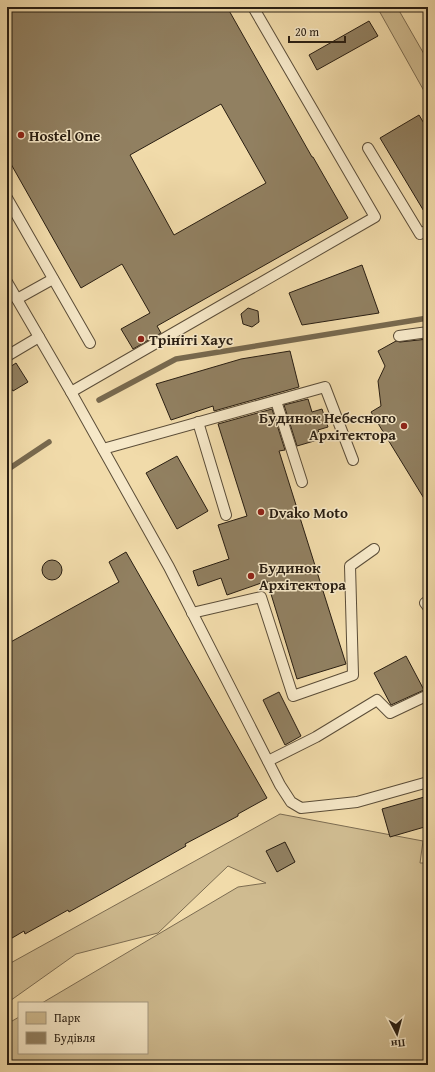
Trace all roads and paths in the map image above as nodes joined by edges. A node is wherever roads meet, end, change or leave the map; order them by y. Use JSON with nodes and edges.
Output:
{"nodes":[{"id":1,"x":253,"y":7,"type":"edge"},
{"id":2,"x":368,"y":148,"type":"dead end"},
{"id":3,"x":7,"y":198,"type":"edge"},
{"id":4,"x":428,"y":230,"type":"edge"},
{"id":5,"x":53,"y":279,"type":"junction"},
{"id":6,"x":7,"y":282,"type":"edge"},
{"id":7,"x":17,"y":299,"type":"junction"},
{"id":8,"x":428,"y":332,"type":"edge"},
{"id":9,"x":399,"y":336,"type":"dead end"},
{"id":10,"x":39,"y":337,"type":"junction"},
{"id":11,"x":90,"y":344,"type":"dead end"},
{"id":12,"x":7,"y":356,"type":"edge"},
{"id":13,"x":72,"y":392,"type":"junction"},
{"id":14,"x":276,"y":400,"type":"junction"},
{"id":15,"x":198,"y":422,"type":"junction"},
{"id":16,"x":103,"y":449,"type":"junction"},
{"id":17,"x":353,"y":460,"type":"dead end"},
{"id":18,"x":302,"y":482,"type":"dead end"},
{"id":19,"x":226,"y":515,"type":"dead end"},
{"id":20,"x":374,"y":549,"type":"dead end"},
{"id":21,"x":428,"y":601,"type":"edge"},
{"id":22,"x":428,"y":607,"type":"edge"},
{"id":23,"x":192,"y":612,"type":"junction"},
{"id":24,"x":428,"y":695,"type":"edge"},
{"id":25,"x":268,"y":761,"type":"junction"},
{"id":26,"x":428,"y":782,"type":"edge"}],
"edges":[{"from":1,"to":13,"type":"lane"},
{"from":2,"to":4,"type":"lane"},
{"from":3,"to":5,"type":"lane"},
{"from":5,"to":7,"type":"lane"},
{"from":5,"to":11,"type":"lane"},
{"from":6,"to":7,"type":"lane"},
{"from":7,"to":10,"type":"lane"},
{"from":8,"to":9,"type":"lane"},
{"from":10,"to":12,"type":"lane"},
{"from":10,"to":13,"type":"lane"},
{"from":13,"to":16,"type":"lane"},
{"from":14,"to":15,"type":"lane"},
{"from":14,"to":17,"type":"lane"},
{"from":14,"to":18,"type":"lane"},
{"from":15,"to":16,"type":"lane"},
{"from":15,"to":19,"type":"lane"},
{"from":16,"to":23,"type":"lane"},
{"from":20,"to":23,"type":"lane"},
{"from":21,"to":22,"type":"lane"},
{"from":23,"to":25,"type":"lane"},
{"from":24,"to":25,"type":"lane"},
{"from":25,"to":26,"type":"lane"}]}
